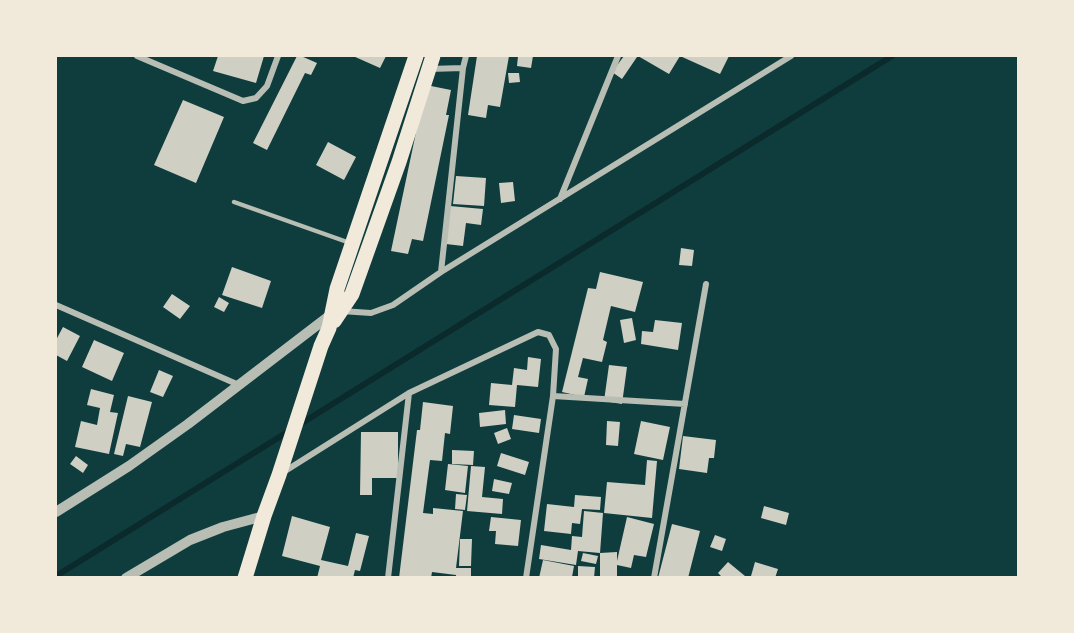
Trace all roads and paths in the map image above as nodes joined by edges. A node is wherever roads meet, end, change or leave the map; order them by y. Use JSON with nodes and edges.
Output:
{"nodes":[{"id":1,"x":137,"y":56,"type":"edge"},
{"id":2,"x":278,"y":56,"type":"edge"},
{"id":3,"x":416,"y":56,"type":"edge"},
{"id":4,"x":466,"y":56,"type":"edge"},
{"id":5,"x":618,"y":56,"type":"edge"},
{"id":6,"x":791,"y":56,"type":"edge"},
{"id":7,"x":431,"y":62,"type":"edge"},
{"id":8,"x":463,"y":68,"type":"junction"},
{"id":9,"x":560,"y":199,"type":"junction"},
{"id":10,"x":234,"y":202,"type":"dead end"},
{"id":11,"x":352,"y":244,"type":"junction"},
{"id":12,"x":441,"y":272,"type":"junction"},
{"id":13,"x":706,"y":284,"type":"dead end"},
{"id":14,"x":56,"y":305,"type":"edge"},
{"id":15,"x":334,"y":317,"type":"junction"},
{"id":16,"x":239,"y":385,"type":"junction"},
{"id":17,"x":409,"y":393,"type":"junction"},
{"id":18,"x":553,"y":396,"type":"junction"},
{"id":19,"x":685,"y":404,"type":"junction"},
{"id":20,"x":279,"y":475,"type":"junction"},
{"id":21,"x":56,"y":512,"type":"edge"},
{"id":22,"x":264,"y":516,"type":"junction"},
{"id":23,"x":126,"y":578,"type":"edge"},
{"id":24,"x":245,"y":578,"type":"edge"},
{"id":25,"x":388,"y":578,"type":"edge"},
{"id":26,"x":526,"y":578,"type":"edge"},
{"id":27,"x":654,"y":578,"type":"edge"}],
"edges":[{"from":1,"to":2,"type":"street"},
{"from":3,"to":11,"type":"main road"},
{"from":4,"to":8,"type":"street"},
{"from":5,"to":9,"type":"street"},
{"from":6,"to":9,"type":"street"},
{"from":7,"to":8,"type":"street"},
{"from":7,"to":15,"type":"main road"},
{"from":8,"to":12,"type":"street"},
{"from":9,"to":12,"type":"street"},
{"from":10,"to":11,"type":"lane"},
{"from":11,"to":15,"type":"main road"},
{"from":12,"to":15,"type":"street"},
{"from":13,"to":19,"type":"street"},
{"from":14,"to":16,"type":"street"},
{"from":15,"to":16,"type":"street"},
{"from":15,"to":20,"type":"main road"},
{"from":16,"to":21,"type":"street"},
{"from":17,"to":18,"type":"street"},
{"from":17,"to":20,"type":"street"},
{"from":17,"to":25,"type":"street"},
{"from":18,"to":19,"type":"street"},
{"from":18,"to":26,"type":"street"},
{"from":19,"to":27,"type":"street"},
{"from":20,"to":22,"type":"main road"},
{"from":22,"to":23,"type":"street"},
{"from":22,"to":24,"type":"main road"}]}
